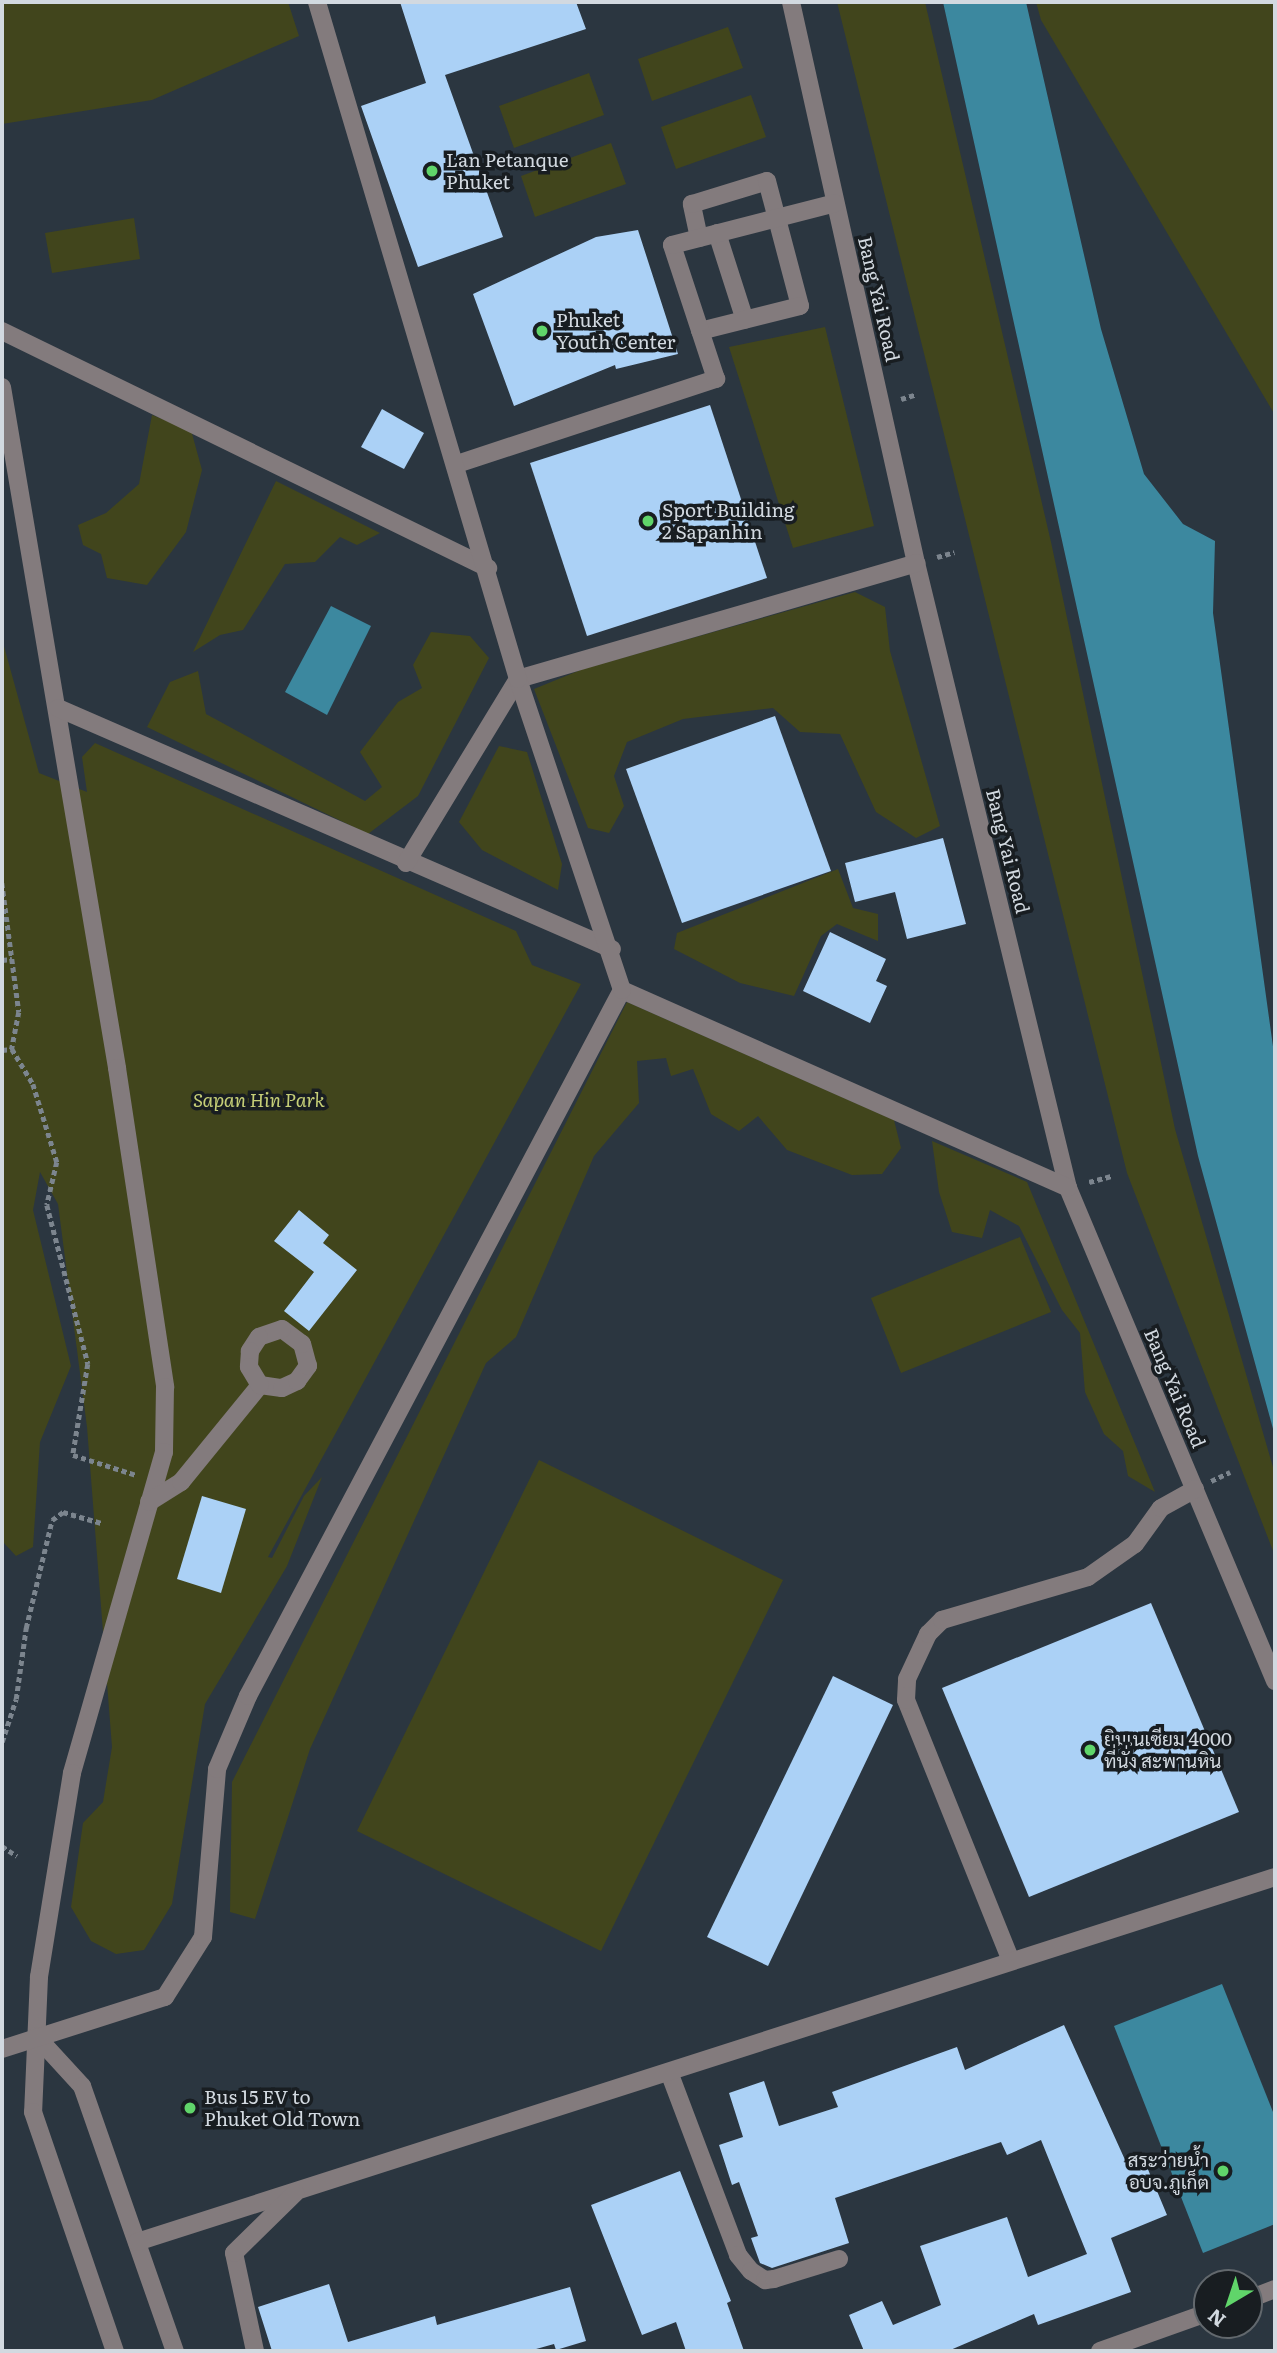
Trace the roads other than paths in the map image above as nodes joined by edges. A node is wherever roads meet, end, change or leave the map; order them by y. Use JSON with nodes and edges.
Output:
{"nodes":[{"id":1,"x":317,"y":2,"type":"edge"},
{"id":2,"x":791,"y":2,"type":"edge"},
{"id":3,"x":835,"y":203,"type":"junction"},
{"id":4,"x":777,"y":218,"type":"junction"},
{"id":5,"x":717,"y":233,"type":"junction"},
{"id":6,"x":699,"y":238,"type":"junction"},
{"id":7,"x":745,"y":320,"type":"junction"},
{"id":8,"x":2,"y":331,"type":"edge"},
{"id":9,"x":700,"y":331,"type":"junction"},
{"id":10,"x":2,"y":387,"type":"edge"},
{"id":11,"x":457,"y":464,"type":"junction"},
{"id":12,"x":916,"y":563,"type":"junction"},
{"id":13,"x":488,"y":568,"type":"junction"},
{"id":14,"x":518,"y":679,"type":"junction"},
{"id":15,"x":58,"y":708,"type":"junction"},
{"id":16,"x":406,"y":863,"type":"junction"},
{"id":17,"x":612,"y":949,"type":"junction"},
{"id":18,"x":622,"y":990,"type":"junction"},
{"id":19,"x":1068,"y":1188,"type":"junction"},
{"id":20,"x":260,"y":1385,"type":"dead end"},
{"id":21,"x":1195,"y":1489,"type":"junction"},
{"id":22,"x":149,"y":1502,"type":"junction"},
{"id":23,"x":1275,"y":1681,"type":"edge"},
{"id":24,"x":1275,"y":1877,"type":"edge"},
{"id":25,"x":1011,"y":1961,"type":"junction"},
{"id":26,"x":36,"y":2036,"type":"junction"},
{"id":27,"x":2,"y":2049,"type":"edge"},
{"id":28,"x":669,"y":2072,"type":"junction"},
{"id":29,"x":298,"y":2190,"type":"junction"},
{"id":30,"x":137,"y":2242,"type":"junction"},
{"id":31,"x":839,"y":2259,"type":"dead end"},
{"id":32,"x":1193,"y":2318,"type":"edge"},
{"id":33,"x":115,"y":2351,"type":"edge"},
{"id":34,"x":176,"y":2351,"type":"edge"},
{"id":35,"x":255,"y":2351,"type":"edge"},
{"id":36,"x":1100,"y":2351,"type":"edge"}],
"edges":[{"from":1,"to":11,"type":"street"},
{"from":2,"to":3,"type":"street","name":"Bang Yai Road"},
{"from":3,"to":4,"type":"street"},
{"from":3,"to":12,"type":"street","name":"Bang Yai Road"},
{"from":4,"to":5,"type":"street"},
{"from":4,"to":6,"type":"street"},
{"from":4,"to":7,"type":"street"},
{"from":5,"to":6,"type":"street"},
{"from":5,"to":7,"type":"street"},
{"from":6,"to":9,"type":"street"},
{"from":7,"to":9,"type":"street"},
{"from":8,"to":13,"type":"street"},
{"from":9,"to":11,"type":"street"},
{"from":10,"to":15,"type":"street"},
{"from":11,"to":13,"type":"street"},
{"from":12,"to":14,"type":"street"},
{"from":12,"to":19,"type":"street","name":"Bang Yai Road"},
{"from":13,"to":14,"type":"street"},
{"from":14,"to":16,"type":"street"},
{"from":14,"to":17,"type":"street"},
{"from":15,"to":16,"type":"street"},
{"from":15,"to":22,"type":"street"},
{"from":16,"to":17,"type":"street"},
{"from":17,"to":18,"type":"street"},
{"from":18,"to":19,"type":"street"},
{"from":18,"to":26,"type":"street"},
{"from":19,"to":21,"type":"street","name":"Bang Yai Road"},
{"from":20,"to":22,"type":"street"},
{"from":21,"to":23,"type":"street","name":"Bang Yai Road"},
{"from":21,"to":25,"type":"street"},
{"from":22,"to":26,"type":"street"},
{"from":24,"to":25,"type":"street"},
{"from":25,"to":28,"type":"street"},
{"from":26,"to":27,"type":"street"},
{"from":26,"to":30,"type":"street"},
{"from":26,"to":33,"type":"street"},
{"from":28,"to":29,"type":"street"},
{"from":28,"to":31,"type":"street"},
{"from":29,"to":30,"type":"street"},
{"from":29,"to":35,"type":"street"},
{"from":30,"to":34,"type":"street"},
{"from":32,"to":36,"type":"street"}]}
